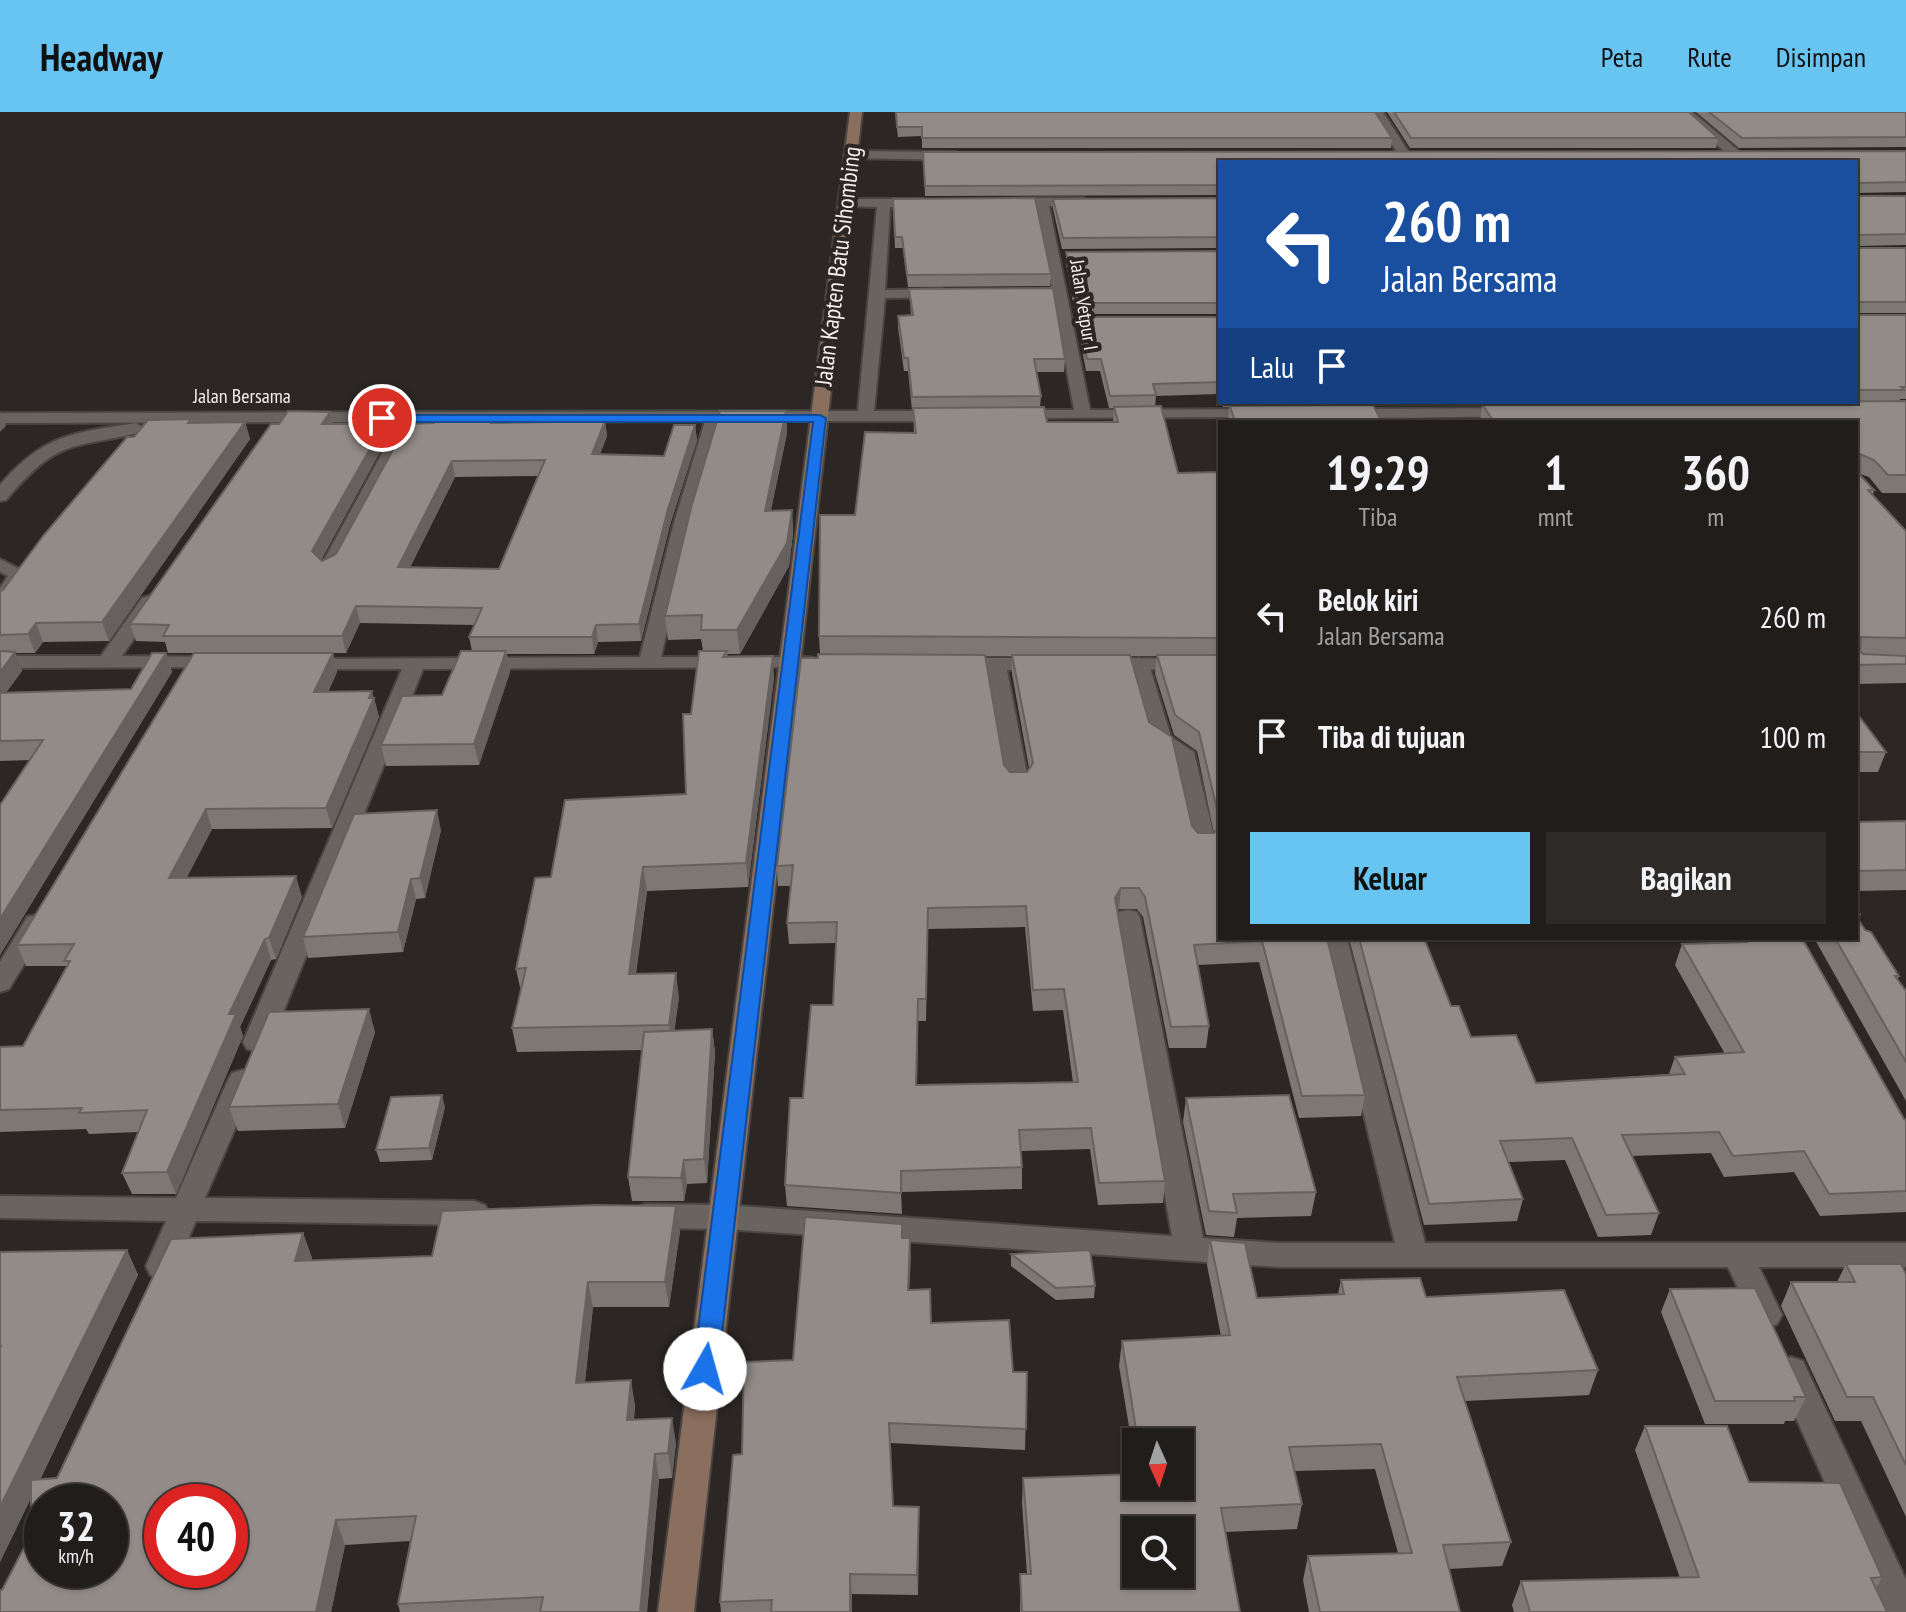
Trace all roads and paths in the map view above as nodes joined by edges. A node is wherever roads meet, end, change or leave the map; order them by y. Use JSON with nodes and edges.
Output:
{"nodes":[{"id":1,"x":856,"y":112,"type":"edge"},
{"id":2,"x":1377,"y":112,"type":"edge"},
{"id":3,"x":1685,"y":112,"type":"edge"},
{"id":4,"x":1718,"y":153,"type":"edge"},
{"id":5,"x":1734,"y":153,"type":"junction"},
{"id":6,"x":1748,"y":153,"type":"edge"},
{"id":7,"x":1388,"y":154,"type":"edge"},
{"id":8,"x":1404,"y":154,"type":"junction"},
{"id":9,"x":1420,"y":154,"type":"edge"},
{"id":10,"x":851,"y":155,"type":"junction"},
{"id":11,"x":970,"y":156,"type":"edge"},
{"id":12,"x":1042,"y":202,"type":"junction"},
{"id":13,"x":1101,"y":202,"type":"edge"},
{"id":14,"x":845,"y":203,"type":"junction"},
{"id":15,"x":884,"y":203,"type":"junction"},
{"id":16,"x":931,"y":203,"type":"edge"},
{"id":17,"x":994,"y":203,"type":"edge"},
{"id":18,"x":954,"y":293,"type":"edge"},
{"id":19,"x":878,"y":294,"type":"junction"},
{"id":20,"x":1529,"y":413,"type":"edge"},
{"id":21,"x":1083,"y":414,"type":"junction"},
{"id":22,"x":1273,"y":414,"type":"edge"},
{"id":23,"x":1321,"y":414,"type":"edge"},
{"id":24,"x":960,"y":416,"type":"edge"},
{"id":25,"x":991,"y":416,"type":"edge"},
{"id":26,"x":0,"y":418,"type":"edge"},
{"id":27,"x":820,"y":418,"type":"junction"},
{"id":28,"x":865,"y":418,"type":"junction"},
{"id":29,"x":409,"y":419,"type":"junction"},
{"id":30,"x":714,"y":419,"type":"junction"},
{"id":31,"x":145,"y":422,"type":"junction"},
{"id":32,"x":121,"y":451,"type":"edge"},
{"id":33,"x":0,"y":496,"type":"edge"},
{"id":34,"x":0,"y":565,"type":"edge"},
{"id":35,"x":328,"y":569,"type":"edge"},
{"id":36,"x":161,"y":586,"type":"edge"},
{"id":37,"x":0,"y":603,"type":"edge"},
{"id":38,"x":0,"y":662,"type":"edge"},
{"id":39,"x":107,"y":663,"type":"junction"},
{"id":40,"x":191,"y":663,"type":"junction"},
{"id":41,"x":239,"y":663,"type":"edge"},
{"id":42,"x":287,"y":663,"type":"edge"},
{"id":43,"x":649,"y":663,"type":"junction"},
{"id":44,"x":790,"y":663,"type":"junction"},
{"id":45,"x":415,"y":664,"type":"junction"},
{"id":46,"x":838,"y":664,"type":"edge"},
{"id":47,"x":933,"y":664,"type":"edge"},
{"id":48,"x":996,"y":664,"type":"junction"},
{"id":49,"x":1139,"y":664,"type":"junction"},
{"id":50,"x":1218,"y":665,"type":"edge"},
{"id":51,"x":175,"y":690,"type":"edge"},
{"id":52,"x":1018,"y":784,"type":"edge"},
{"id":53,"x":1204,"y":845,"type":"edge"},
{"id":54,"x":48,"y":903,"type":"edge"},
{"id":55,"x":1128,"y":918,"type":"dead end"},
{"id":56,"x":1334,"y":940,"type":"edge"},
{"id":57,"x":0,"y":983,"type":"edge"},
{"id":58,"x":0,"y":1207,"type":"edge"},
{"id":59,"x":188,"y":1208,"type":"junction"},
{"id":60,"x":503,"y":1213,"type":"edge"},
{"id":61,"x":613,"y":1215,"type":"edge"},
{"id":62,"x":724,"y":1217,"type":"junction"},
{"id":63,"x":1190,"y":1249,"type":"junction"},
{"id":64,"x":1413,"y":1255,"type":"junction"},
{"id":65,"x":1738,"y":1255,"type":"junction"},
{"id":66,"x":1906,"y":1255,"type":"edge"},
{"id":67,"x":149,"y":1292,"type":"edge"},
{"id":68,"x":676,"y":1612,"type":"edge"},
{"id":69,"x":1902,"y":1612,"type":"edge"}],
"edges":[{"from":1,"to":10,"type":"street","name":"Jalan Kapten Batu Sihombing"},
{"from":2,"to":8,"type":"street"},
{"from":3,"to":5,"type":"street"},
{"from":4,"to":5,"type":"street"},
{"from":5,"to":6,"type":"street"},
{"from":7,"to":8,"type":"street"},
{"from":8,"to":9,"type":"street"},
{"from":10,"to":11,"type":"street"},
{"from":10,"to":14,"type":"street","name":"Jalan Kapten Batu Sihombing"},
{"from":12,"to":13,"type":"street"},
{"from":12,"to":17,"type":"street"},
{"from":12,"to":21,"type":"street","name":"Jalan Vetpur I"},
{"from":14,"to":15,"type":"street"},
{"from":14,"to":27,"type":"street","name":"Jalan Kapten Batu Sihombing"},
{"from":15,"to":16,"type":"street"},
{"from":15,"to":19,"type":"street"},
{"from":18,"to":19,"type":"street"},
{"from":19,"to":28,"type":"street"},
{"from":20,"to":23,"type":"street"},
{"from":21,"to":22,"type":"street"},
{"from":21,"to":25,"type":"street"},
{"from":24,"to":28,"type":"street","name":"Jalan Bersama"},
{"from":26,"to":31,"type":"street","name":"Jalan Bersama"},
{"from":27,"to":28,"type":"street","name":"Jalan Bersama"},
{"from":27,"to":30,"type":"street","name":"Jalan Bersama"},
{"from":27,"to":44,"type":"street","name":"Jalan Kapten Batu Sihombing"},
{"from":29,"to":30,"type":"street","name":"Jalan Bersama"},
{"from":29,"to":31,"type":"street","name":"Jalan Bersama"},
{"from":29,"to":35,"type":"street"},
{"from":30,"to":43,"type":"street"},
{"from":31,"to":32,"type":"street"},
{"from":31,"to":33,"type":"street"},
{"from":34,"to":37,"type":"street"},
{"from":36,"to":39,"type":"street"},
{"from":38,"to":39,"type":"street"},
{"from":39,"to":40,"type":"street"},
{"from":40,"to":41,"type":"street"},
{"from":40,"to":51,"type":"street"},
{"from":42,"to":45,"type":"street"},
{"from":43,"to":44,"type":"street"},
{"from":43,"to":45,"type":"street"},
{"from":44,"to":46,"type":"street"},
{"from":44,"to":62,"type":"street","name":"Jalan Kapten Batu Sihombing"},
{"from":45,"to":59,"type":"street"},
{"from":47,"to":48,"type":"street"},
{"from":48,"to":49,"type":"street"},
{"from":48,"to":52,"type":"street"},
{"from":49,"to":50,"type":"street"},
{"from":49,"to":53,"type":"street"},
{"from":54,"to":57,"type":"street"},
{"from":55,"to":63,"type":"street"},
{"from":56,"to":64,"type":"street"},
{"from":58,"to":59,"type":"street"},
{"from":59,"to":60,"type":"street"},
{"from":59,"to":67,"type":"street"},
{"from":61,"to":62,"type":"street"},
{"from":62,"to":63,"type":"street"},
{"from":62,"to":68,"type":"street","name":"Jalan Kapten Batu Sihombing"},
{"from":63,"to":64,"type":"street"},
{"from":64,"to":65,"type":"street"},
{"from":65,"to":66,"type":"street"},
{"from":65,"to":69,"type":"street"}]}
